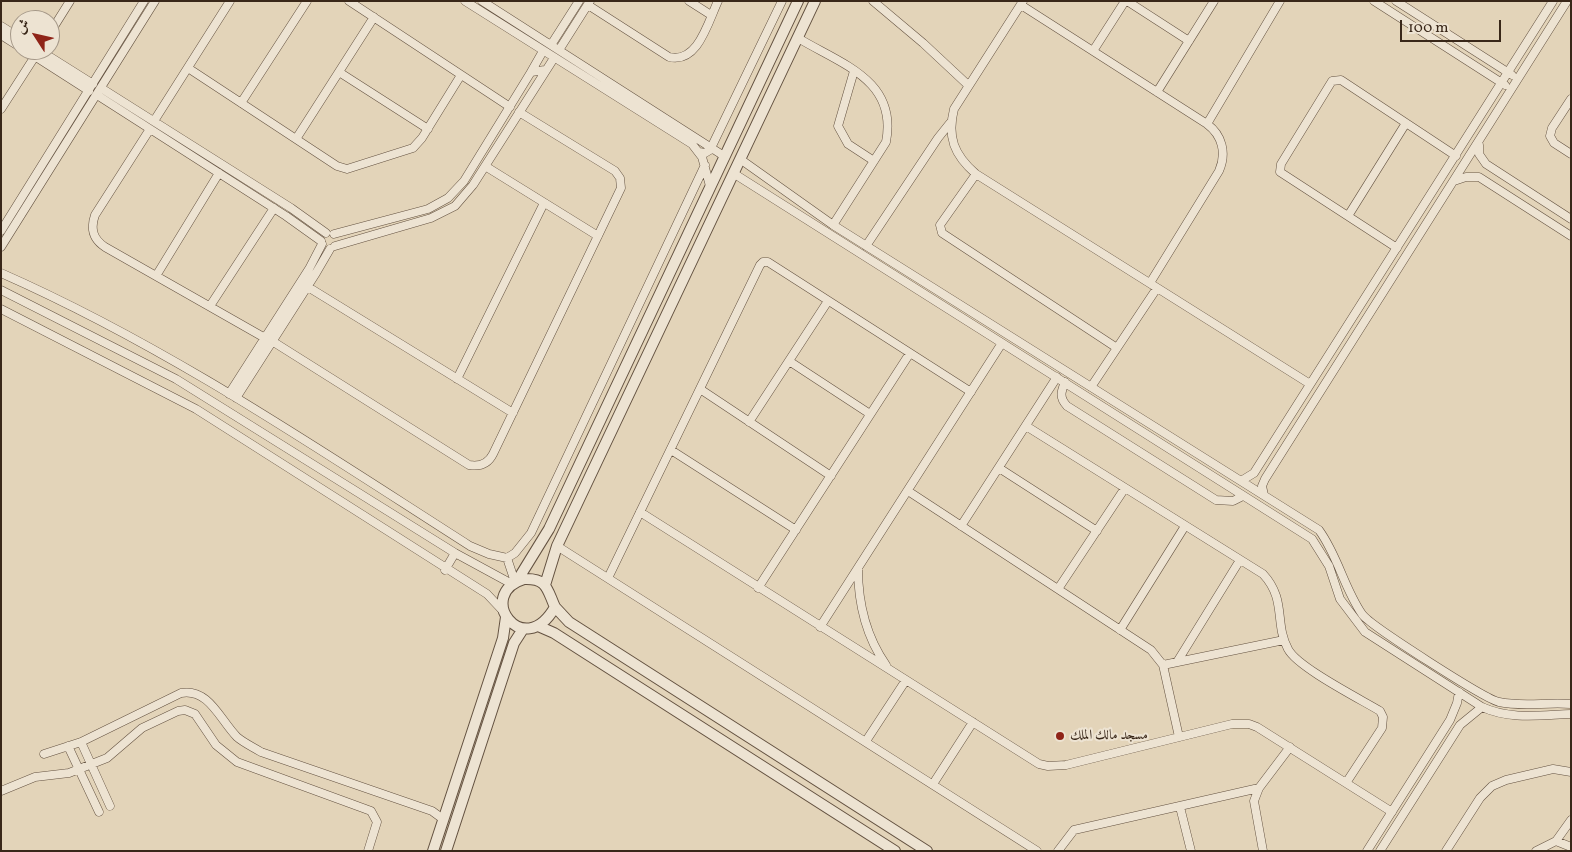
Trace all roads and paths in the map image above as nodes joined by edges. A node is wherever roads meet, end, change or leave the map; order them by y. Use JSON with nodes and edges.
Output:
{"nodes":[{"id":1,"x":70,"y":1,"type":"edge"},
{"id":2,"x":144,"y":1,"type":"edge"},
{"id":3,"x":155,"y":1,"type":"edge"},
{"id":4,"x":230,"y":1,"type":"edge"},
{"id":5,"x":307,"y":1,"type":"edge"},
{"id":6,"x":349,"y":1,"type":"edge"},
{"id":7,"x":465,"y":1,"type":"edge"},
{"id":8,"x":579,"y":1,"type":"edge"},
{"id":9,"x":689,"y":1,"type":"edge"},
{"id":10,"x":718,"y":1,"type":"edge"},
{"id":11,"x":782,"y":1,"type":"edge"},
{"id":12,"x":798,"y":1,"type":"edge"},
{"id":13,"x":815,"y":1,"type":"edge"},
{"id":14,"x":873,"y":1,"type":"edge"},
{"id":15,"x":1126,"y":1,"type":"edge"},
{"id":16,"x":1214,"y":1,"type":"edge"},
{"id":17,"x":1280,"y":1,"type":"edge"},
{"id":18,"x":1374,"y":1,"type":"edge"},
{"id":19,"x":1396,"y":1,"type":"edge"},
{"id":20,"x":1553,"y":1,"type":"edge"},
{"id":21,"x":1567,"y":1,"type":"edge"},
{"id":22,"x":483,"y":2,"type":"edge"},
{"id":23,"x":589,"y":3,"type":"edge"},
{"id":24,"x":1022,"y":3,"type":"edge"},
{"id":25,"x":479,"y":10,"type":"junction"},
{"id":26,"x":711,"y":15,"type":"junction"},
{"id":27,"x":60,"y":16,"type":"edge"},
{"id":28,"x":374,"y":17,"type":"junction"},
{"id":29,"x":798,"y":38,"type":"junction"},
{"id":30,"x":1189,"y":40,"type":"junction"},
{"id":31,"x":551,"y":45,"type":"junction"},
{"id":32,"x":559,"y":50,"type":"junction"},
{"id":33,"x":543,"y":51,"type":"junction"},
{"id":34,"x":1093,"y":51,"type":"junction"},
{"id":35,"x":554,"y":58,"type":"junction"},
{"id":36,"x":33,"y":60,"type":"edge"},
{"id":37,"x":50,"y":60,"type":"edge"},
{"id":38,"x":188,"y":68,"type":"junction"},
{"id":39,"x":545,"y":70,"type":"junction"},
{"id":40,"x":854,"y":71,"type":"junction"},
{"id":41,"x":339,"y":72,"type":"junction"},
{"id":42,"x":531,"y":72,"type":"junction"},
{"id":43,"x":1509,"y":73,"type":"junction"},
{"id":44,"x":461,"y":75,"type":"junction"},
{"id":45,"x":1518,"y":79,"type":"junction"},
{"id":46,"x":611,"y":83,"type":"junction"},
{"id":47,"x":1502,"y":83,"type":"junction"},
{"id":48,"x":968,"y":85,"type":"junction"},
{"id":49,"x":91,"y":88,"type":"junction"},
{"id":50,"x":1512,"y":89,"type":"junction"},
{"id":51,"x":99,"y":91,"type":"junction"},
{"id":52,"x":606,"y":91,"type":"junction"},
{"id":53,"x":1157,"y":92,"type":"junction"},
{"id":54,"x":1571,"y":99,"type":"edge"},
{"id":55,"x":241,"y":103,"type":"junction"},
{"id":56,"x":510,"y":107,"type":"junction"},
{"id":57,"x":1,"y":109,"type":"edge"},
{"id":58,"x":518,"y":112,"type":"junction"},
{"id":59,"x":154,"y":121,"type":"junction"},
{"id":60,"x":950,"y":123,"type":"junction"},
{"id":61,"x":1406,"y":123,"type":"junction"},
{"id":62,"x":1206,"y":124,"type":"junction"},
{"id":63,"x":150,"y":129,"type":"junction"},
{"id":64,"x":428,"y":129,"type":"junction"},
{"id":65,"x":296,"y":139,"type":"junction"},
{"id":66,"x":1479,"y":142,"type":"junction"},
{"id":67,"x":712,"y":147,"type":"junction"},
{"id":68,"x":699,"y":152,"type":"junction"},
{"id":69,"x":1571,"y":154,"type":"edge"},
{"id":70,"x":724,"y":156,"type":"junction"},
{"id":71,"x":1456,"y":156,"type":"junction"},
{"id":72,"x":740,"y":160,"type":"junction"},
{"id":73,"x":874,"y":161,"type":"junction"},
{"id":74,"x":705,"y":165,"type":"junction"},
{"id":75,"x":485,"y":166,"type":"junction"},
{"id":76,"x":734,"y":172,"type":"junction"},
{"id":77,"x":219,"y":173,"type":"junction"},
{"id":78,"x":976,"y":174,"type":"junction"},
{"id":79,"x":1454,"y":181,"type":"junction"},
{"id":80,"x":772,"y":184,"type":"junction"},
{"id":81,"x":710,"y":187,"type":"junction"},
{"id":82,"x":766,"y":192,"type":"junction"},
{"id":83,"x":1538,"y":198,"type":"junction"},
{"id":84,"x":544,"y":202,"type":"junction"},
{"id":85,"x":274,"y":208,"type":"junction"},
{"id":86,"x":1530,"y":210,"type":"junction"},
{"id":87,"x":1348,"y":216,"type":"junction"},
{"id":88,"x":1571,"y":219,"type":"edge"},
{"id":89,"x":833,"y":224,"type":"junction"},
{"id":90,"x":1,"y":231,"type":"edge"},
{"id":91,"x":330,"y":234,"type":"junction"},
{"id":92,"x":598,"y":236,"type":"junction"},
{"id":93,"x":1571,"y":236,"type":"edge"},
{"id":94,"x":321,"y":243,"type":"junction"},
{"id":95,"x":866,"y":246,"type":"junction"},
{"id":96,"x":1,"y":248,"type":"edge"},
{"id":97,"x":332,"y":248,"type":"junction"},
{"id":98,"x":1397,"y":248,"type":"junction"},
{"id":99,"x":1,"y":273,"type":"edge"},
{"id":100,"x":156,"y":276,"type":"junction"},
{"id":101,"x":1154,"y":285,"type":"junction"},
{"id":102,"x":308,"y":287,"type":"junction"},
{"id":103,"x":1,"y":290,"type":"edge"},
{"id":104,"x":828,"y":300,"type":"junction"},
{"id":105,"x":210,"y":306,"type":"junction"},
{"id":106,"x":1,"y":309,"type":"edge"},
{"id":107,"x":269,"y":339,"type":"junction"},
{"id":108,"x":1002,"y":343,"type":"junction"},
{"id":109,"x":1117,"y":348,"type":"junction"},
{"id":110,"x":910,"y":353,"type":"junction"},
{"id":111,"x":789,"y":361,"type":"junction"},
{"id":112,"x":1057,"y":377,"type":"junction"},
{"id":113,"x":458,"y":379,"type":"junction"},
{"id":114,"x":1065,"y":382,"type":"junction"},
{"id":115,"x":1310,"y":384,"type":"junction"},
{"id":116,"x":1091,"y":387,"type":"junction"},
{"id":117,"x":700,"y":389,"type":"junction"},
{"id":118,"x":971,"y":392,"type":"junction"},
{"id":119,"x":232,"y":396,"type":"junction"},
{"id":120,"x":1115,"y":402,"type":"junction"},
{"id":121,"x":1110,"y":410,"type":"junction"},
{"id":122,"x":513,"y":413,"type":"junction"},
{"id":123,"x":870,"y":414,"type":"junction"},
{"id":124,"x":749,"y":422,"type":"junction"},
{"id":125,"x":1026,"y":426,"type":"junction"},
{"id":126,"x":671,"y":450,"type":"junction"},
{"id":127,"x":999,"y":468,"type":"junction"},
{"id":128,"x":831,"y":476,"type":"junction"},
{"id":129,"x":1241,"y":481,"type":"junction"},
{"id":130,"x":1125,"y":488,"type":"junction"},
{"id":131,"x":908,"y":490,"type":"junction"},
{"id":132,"x":1264,"y":495,"type":"junction"},
{"id":133,"x":1243,"y":496,"type":"junction"},
{"id":134,"x":640,"y":512,"type":"junction"},
{"id":135,"x":961,"y":526,"type":"junction"},
{"id":136,"x":1185,"y":526,"type":"junction"},
{"id":137,"x":796,"y":530,"type":"junction"},
{"id":138,"x":1097,"y":531,"type":"junction"},
{"id":139,"x":557,"y":546,"type":"junction"},
{"id":140,"x":455,"y":553,"type":"junction"},
{"id":141,"x":507,"y":558,"type":"junction"},
{"id":142,"x":1240,"y":560,"type":"junction"},
{"id":143,"x":858,"y":568,"type":"junction"},
{"id":144,"x":445,"y":570,"type":"junction"},
{"id":145,"x":608,"y":578,"type":"junction"},
{"id":146,"x":514,"y":582,"type":"junction"},
{"id":147,"x":545,"y":585,"type":"junction"},
{"id":148,"x":758,"y":588,"type":"junction"},
{"id":149,"x":1058,"y":589,"type":"junction"},
{"id":150,"x":555,"y":607,"type":"junction"},
{"id":151,"x":505,"y":614,"type":"junction"},
{"id":152,"x":538,"y":626,"type":"junction"},
{"id":153,"x":820,"y":627,"type":"junction"},
{"id":154,"x":523,"y":629,"type":"junction"},
{"id":155,"x":1120,"y":630,"type":"junction"},
{"id":156,"x":1284,"y":640,"type":"junction"},
{"id":157,"x":1414,"y":652,"type":"junction"},
{"id":158,"x":1409,"y":660,"type":"junction"},
{"id":159,"x":1177,"y":662,"type":"junction"},
{"id":160,"x":1163,"y":665,"type":"junction"},
{"id":161,"x":888,"y":669,"type":"junction"},
{"id":162,"x":491,"y":670,"type":"junction"},
{"id":163,"x":504,"y":673,"type":"junction"},
{"id":164,"x":906,"y":680,"type":"junction"},
{"id":165,"x":1459,"y":692,"type":"junction"},
{"id":166,"x":1571,"y":704,"type":"edge"},
{"id":167,"x":1482,"y":707,"type":"junction"},
{"id":168,"x":1571,"y":714,"type":"edge"},
{"id":169,"x":973,"y":722,"type":"junction"},
{"id":170,"x":1179,"y":737,"type":"junction"},
{"id":171,"x":81,"y":742,"type":"junction"},
{"id":172,"x":866,"y":742,"type":"junction"},
{"id":173,"x":68,"y":746,"type":"junction"},
{"id":174,"x":1290,"y":747,"type":"junction"},
{"id":175,"x":44,"y":754,"type":"dead end"},
{"id":176,"x":90,"y":764,"type":"junction"},
{"id":177,"x":79,"y":769,"type":"junction"},
{"id":178,"x":1571,"y":772,"type":"edge"},
{"id":179,"x":1346,"y":783,"type":"junction"},
{"id":180,"x":933,"y":784,"type":"junction"},
{"id":181,"x":1259,"y":788,"type":"junction"},
{"id":182,"x":1,"y":792,"type":"edge"},
{"id":183,"x":110,"y":806,"type":"dead end"},
{"id":184,"x":1180,"y":807,"type":"junction"},
{"id":185,"x":99,"y":812,"type":"dead end"},
{"id":186,"x":1392,"y":812,"type":"junction"},
{"id":187,"x":443,"y":819,"type":"junction"},
{"id":188,"x":1571,"y":820,"type":"edge"},
{"id":189,"x":1556,"y":841,"type":"junction"},
{"id":190,"x":1571,"y":847,"type":"edge"},
{"id":191,"x":368,"y":851,"type":"edge"},
{"id":192,"x":433,"y":851,"type":"edge"},
{"id":193,"x":446,"y":851,"type":"edge"},
{"id":194,"x":895,"y":851,"type":"edge"},
{"id":195,"x":927,"y":851,"type":"edge"},
{"id":196,"x":1037,"y":851,"type":"edge"},
{"id":197,"x":1058,"y":851,"type":"edge"},
{"id":198,"x":1191,"y":851,"type":"edge"},
{"id":199,"x":1263,"y":851,"type":"edge"},
{"id":200,"x":1367,"y":851,"type":"edge"},
{"id":201,"x":1380,"y":851,"type":"edge"},
{"id":202,"x":1446,"y":851,"type":"edge"},
{"id":203,"x":1536,"y":851,"type":"edge"}],
"edges":[{"from":1,"to":27,"type":"street"},
{"from":2,"to":49,"type":"street"},
{"from":3,"to":51,"type":"street"},
{"from":4,"to":38,"type":"street"},
{"from":5,"to":55,"type":"street"},
{"from":6,"to":28,"type":"street"},
{"from":7,"to":25,"type":"street"},
{"from":8,"to":31,"type":"street"},
{"from":9,"to":26,"type":"street"},
{"from":10,"to":26,"type":"street"},
{"from":11,"to":67,"type":"street"},
{"from":12,"to":70,"type":"street"},
{"from":13,"to":29,"type":"street"},
{"from":14,"to":48,"type":"street"},
{"from":15,"to":30,"type":"street"},
{"from":15,"to":34,"type":"street"},
{"from":16,"to":30,"type":"street"},
{"from":17,"to":62,"type":"street"},
{"from":18,"to":47,"type":"street"},
{"from":19,"to":43,"type":"street"},
{"from":20,"to":43,"type":"street"},
{"from":21,"to":45,"type":"street"},
{"from":22,"to":25,"type":"street"},
{"from":22,"to":31,"type":"street"},
{"from":23,"to":26,"type":"street"},
{"from":23,"to":32,"type":"street"},
{"from":24,"to":34,"type":"street"},
{"from":24,"to":48,"type":"street"},
{"from":25,"to":33,"type":"street"},
{"from":28,"to":41,"type":"street"},
{"from":28,"to":44,"type":"street"},
{"from":29,"to":40,"type":"street"},
{"from":29,"to":72,"type":"street"},
{"from":30,"to":53,"type":"street"},
{"from":31,"to":32,"type":"street"},
{"from":32,"to":46,"type":"street"},
{"from":33,"to":35,"type":"street"},
{"from":33,"to":42,"type":"street"},
{"from":34,"to":53,"type":"street"},
{"from":35,"to":39,"type":"street"},
{"from":35,"to":52,"type":"street"},
{"from":36,"to":57,"type":"street"},
{"from":37,"to":49,"type":"street"},
{"from":38,"to":55,"type":"street"},
{"from":38,"to":59,"type":"street"},
{"from":39,"to":42,"type":"street"},
{"from":39,"to":58,"type":"street"},
{"from":40,"to":73,"type":"street"},
{"from":40,"to":73,"type":"street"},
{"from":41,"to":64,"type":"street"},
{"from":41,"to":65,"type":"street"},
{"from":42,"to":56,"type":"street"},
{"from":43,"to":45,"type":"street"},
{"from":43,"to":47,"type":"street"},
{"from":44,"to":56,"type":"street"},
{"from":44,"to":64,"type":"street"},
{"from":45,"to":50,"type":"street"},
{"from":46,"to":52,"type":"street"},
{"from":46,"to":67,"type":"street"},
{"from":47,"to":50,"type":"street"},
{"from":47,"to":71,"type":"street"},
{"from":48,"to":60,"type":"street"},
{"from":49,"to":90,"type":"street"},
{"from":50,"to":66,"type":"street"},
{"from":51,"to":59,"type":"street"},
{"from":51,"to":63,"type":"street"},
{"from":51,"to":96,"type":"street"},
{"from":52,"to":68,"type":"street"},
{"from":53,"to":62,"type":"street"},
{"from":54,"to":69,"type":"street"},
{"from":55,"to":65,"type":"street"},
{"from":56,"to":91,"type":"street"},
{"from":58,"to":75,"type":"street"},
{"from":58,"to":92,"type":"street"},
{"from":59,"to":91,"type":"street"},
{"from":60,"to":78,"type":"street"},
{"from":60,"to":95,"type":"street"},
{"from":61,"to":71,"type":"street"},
{"from":61,"to":87,"type":"street"},
{"from":61,"to":87,"type":"street"},
{"from":62,"to":101,"type":"street"},
{"from":63,"to":77,"type":"street"},
{"from":63,"to":100,"type":"street"},
{"from":64,"to":65,"type":"street"},
{"from":66,"to":79,"type":"street"},
{"from":66,"to":83,"type":"street"},
{"from":67,"to":68,"type":"street"},
{"from":67,"to":70,"type":"street"},
{"from":68,"to":74,"type":"street"},
{"from":70,"to":81,"type":"street"},
{"from":71,"to":98,"type":"street"},
{"from":72,"to":76,"type":"street"},
{"from":72,"to":80,"type":"street"},
{"from":73,"to":89,"type":"street"},
{"from":74,"to":81,"type":"street"},
{"from":74,"to":141,"type":"street"},
{"from":75,"to":84,"type":"street"},
{"from":75,"to":97,"type":"street"},
{"from":76,"to":82,"type":"street"},
{"from":76,"to":139,"type":"street"},
{"from":77,"to":85,"type":"street"},
{"from":77,"to":100,"type":"street"},
{"from":78,"to":101,"type":"street"},
{"from":78,"to":109,"type":"street"},
{"from":79,"to":86,"type":"street"},
{"from":79,"to":132,"type":"street"},
{"from":80,"to":82,"type":"street"},
{"from":80,"to":89,"type":"street"},
{"from":81,"to":146,"type":"street"},
{"from":82,"to":108,"type":"street"},
{"from":83,"to":86,"type":"street"},
{"from":83,"to":88,"type":"street"},
{"from":84,"to":92,"type":"street"},
{"from":84,"to":113,"type":"street"},
{"from":85,"to":94,"type":"street"},
{"from":85,"to":105,"type":"street"},
{"from":86,"to":93,"type":"street"},
{"from":87,"to":98,"type":"street"},
{"from":89,"to":95,"type":"street"},
{"from":91,"to":94,"type":"street"},
{"from":91,"to":97,"type":"street"},
{"from":92,"to":122,"type":"street"},
{"from":94,"to":97,"type":"street"},
{"from":94,"to":107,"type":"street"},
{"from":95,"to":116,"type":"street"},
{"from":97,"to":102,"type":"street"},
{"from":98,"to":115,"type":"street"},
{"from":99,"to":119,"type":"street"},
{"from":100,"to":105,"type":"street"},
{"from":101,"to":109,"type":"street"},
{"from":101,"to":115,"type":"street"},
{"from":102,"to":107,"type":"street"},
{"from":102,"to":113,"type":"street"},
{"from":103,"to":140,"type":"street"},
{"from":104,"to":110,"type":"street"},
{"from":104,"to":111,"type":"street"},
{"from":104,"to":117,"type":"street"},
{"from":105,"to":107,"type":"street"},
{"from":106,"to":144,"type":"street"},
{"from":107,"to":119,"type":"street"},
{"from":107,"to":122,"type":"street"},
{"from":108,"to":112,"type":"street"},
{"from":108,"to":118,"type":"street"},
{"from":109,"to":116,"type":"street"},
{"from":110,"to":118,"type":"street"},
{"from":110,"to":123,"type":"street"},
{"from":111,"to":123,"type":"street"},
{"from":111,"to":124,"type":"street"},
{"from":112,"to":114,"type":"street"},
{"from":112,"to":125,"type":"street"},
{"from":113,"to":122,"type":"street"},
{"from":114,"to":121,"type":"street"},
{"from":114,"to":133,"type":"street"},
{"from":115,"to":129,"type":"street"},
{"from":116,"to":120,"type":"street"},
{"from":117,"to":124,"type":"street"},
{"from":117,"to":126,"type":"street"},
{"from":118,"to":131,"type":"street"},
{"from":119,"to":141,"type":"street"},
{"from":120,"to":121,"type":"street"},
{"from":120,"to":129,"type":"street"},
{"from":121,"to":133,"type":"street"},
{"from":123,"to":128,"type":"street"},
{"from":124,"to":128,"type":"street"},
{"from":125,"to":127,"type":"street"},
{"from":125,"to":130,"type":"street"},
{"from":126,"to":134,"type":"street"},
{"from":126,"to":137,"type":"street"},
{"from":127,"to":135,"type":"street"},
{"from":127,"to":138,"type":"street"},
{"from":128,"to":137,"type":"street"},
{"from":129,"to":132,"type":"street"},
{"from":130,"to":136,"type":"street"},
{"from":130,"to":138,"type":"street"},
{"from":131,"to":135,"type":"street"},
{"from":131,"to":143,"type":"street"},
{"from":132,"to":157,"type":"street"},
{"from":133,"to":158,"type":"street"},
{"from":134,"to":145,"type":"street"},
{"from":134,"to":148,"type":"street"},
{"from":135,"to":149,"type":"street"},
{"from":136,"to":142,"type":"street"},
{"from":136,"to":155,"type":"street"},
{"from":137,"to":148,"type":"street"},
{"from":138,"to":149,"type":"street"},
{"from":139,"to":145,"type":"street"},
{"from":139,"to":147,"type":"street"},
{"from":140,"to":144,"type":"street"},
{"from":140,"to":146,"type":"street"},
{"from":141,"to":146,"type":"street"},
{"from":142,"to":156,"type":"street"},
{"from":142,"to":159,"type":"street"},
{"from":143,"to":153,"type":"street"},
{"from":143,"to":161,"type":"street"},
{"from":144,"to":151,"type":"street"},
{"from":145,"to":172,"type":"street"},
{"from":146,"to":147,"type":"street"},
{"from":146,"to":151,"type":"street"},
{"from":147,"to":150,"type":"street"},
{"from":148,"to":153,"type":"street"},
{"from":149,"to":155,"type":"street"},
{"from":150,"to":152,"type":"street"},
{"from":150,"to":195,"type":"street"},
{"from":151,"to":154,"type":"street"},
{"from":151,"to":162,"type":"street"},
{"from":152,"to":154,"type":"street"},
{"from":152,"to":194,"type":"street"},
{"from":153,"to":161,"type":"street"},
{"from":154,"to":163,"type":"street"},
{"from":155,"to":160,"type":"street"},
{"from":156,"to":159,"type":"street"},
{"from":156,"to":179,"type":"street"},
{"from":157,"to":158,"type":"street"},
{"from":157,"to":166,"type":"street"},
{"from":158,"to":165,"type":"street"},
{"from":159,"to":160,"type":"street"},
{"from":160,"to":170,"type":"street"},
{"from":161,"to":164,"type":"street"},
{"from":162,"to":163,"type":"street"},
{"from":162,"to":187,"type":"street"},
{"from":163,"to":193,"type":"street"},
{"from":164,"to":169,"type":"street"},
{"from":164,"to":172,"type":"street"},
{"from":165,"to":167,"type":"street"},
{"from":165,"to":186,"type":"street"},
{"from":167,"to":168,"type":"street"},
{"from":167,"to":201,"type":"street"},
{"from":169,"to":170,"type":"street"},
{"from":169,"to":180,"type":"street"},
{"from":170,"to":174,"type":"street"},
{"from":171,"to":173,"type":"street"},
{"from":171,"to":176,"type":"street"},
{"from":171,"to":187,"type":"street"},
{"from":172,"to":180,"type":"street"},
{"from":173,"to":175,"type":"street"},
{"from":173,"to":177,"type":"street"},
{"from":174,"to":179,"type":"street"},
{"from":174,"to":181,"type":"street"},
{"from":176,"to":177,"type":"street"},
{"from":176,"to":183,"type":"street"},
{"from":176,"to":191,"type":"street"},
{"from":177,"to":182,"type":"street"},
{"from":177,"to":185,"type":"street"},
{"from":178,"to":202,"type":"street"},
{"from":179,"to":186,"type":"street"},
{"from":180,"to":196,"type":"street"},
{"from":181,"to":184,"type":"street"},
{"from":181,"to":199,"type":"street"},
{"from":184,"to":197,"type":"street"},
{"from":184,"to":198,"type":"street"},
{"from":186,"to":200,"type":"street"},
{"from":187,"to":192,"type":"street"},
{"from":188,"to":189,"type":"street"},
{"from":189,"to":190,"type":"street"},
{"from":189,"to":203,"type":"street"}]}
